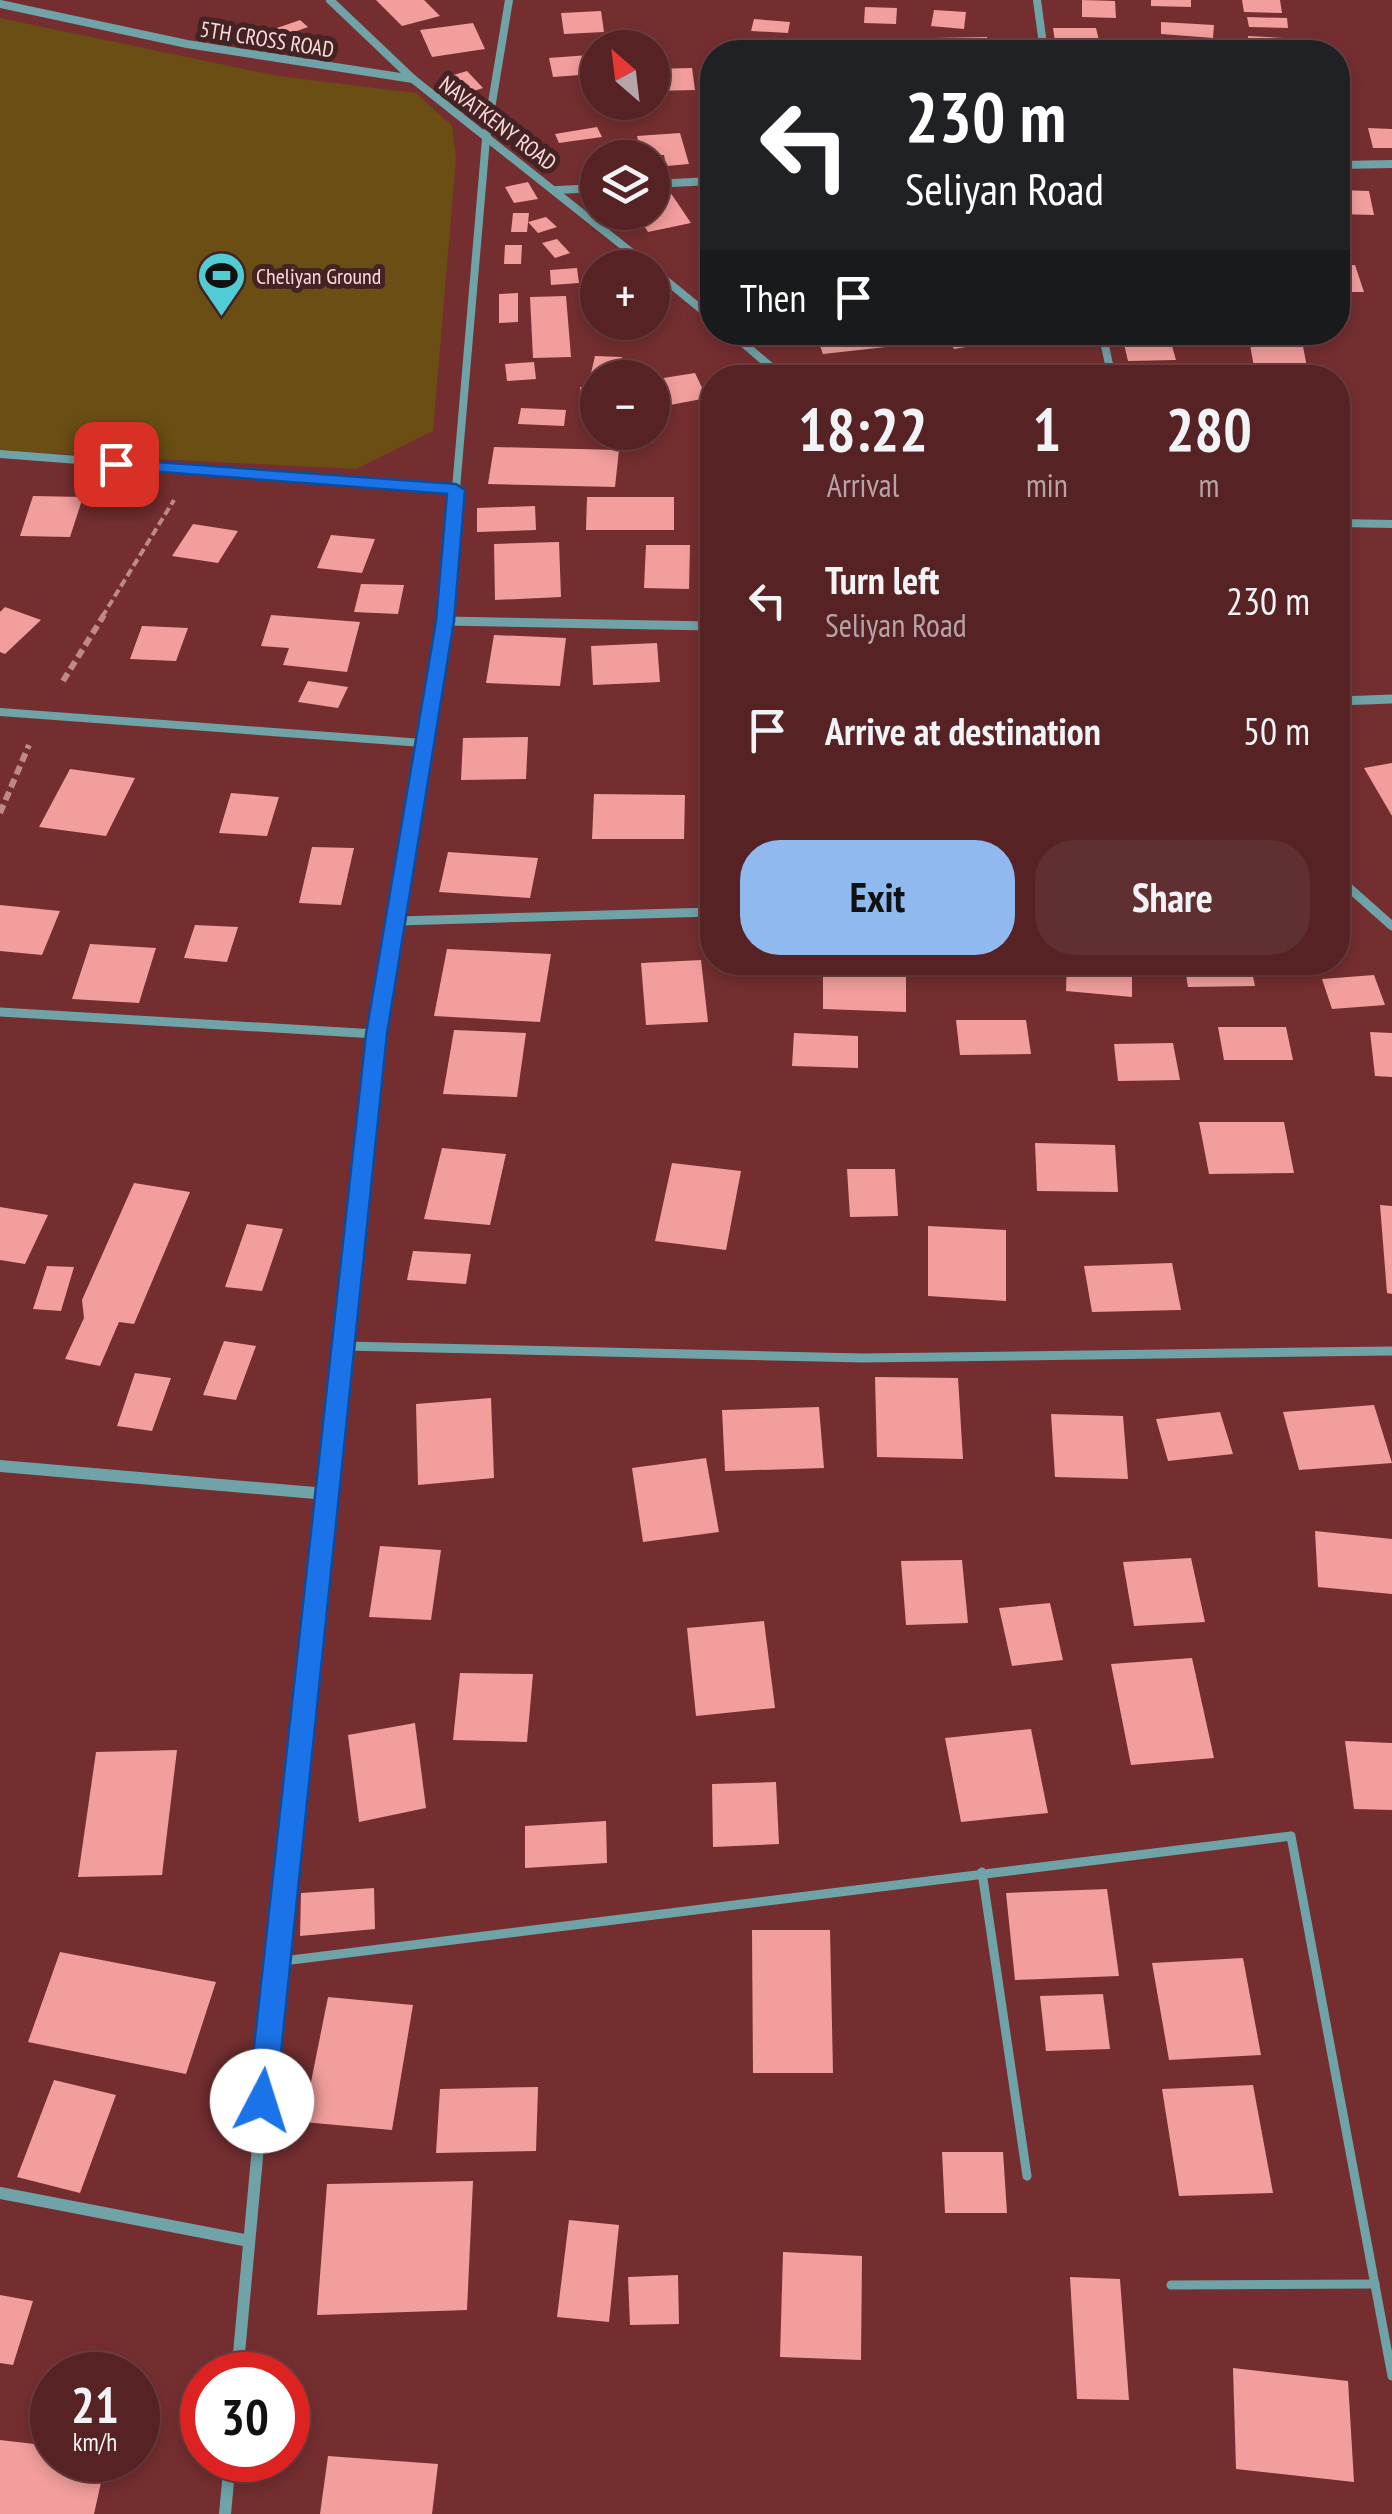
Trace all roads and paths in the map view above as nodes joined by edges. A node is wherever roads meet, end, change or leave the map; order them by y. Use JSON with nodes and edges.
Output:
{"nodes":[{"id":1,"x":330,"y":0,"type":"edge"},
{"id":2,"x":509,"y":0,"type":"edge"},
{"id":3,"x":1036,"y":0,"type":"edge"},
{"id":4,"x":0,"y":4,"type":"edge"},
{"id":5,"x":1042,"y":40,"type":"edge"},
{"id":6,"x":413,"y":80,"type":"junction"},
{"id":7,"x":486,"y":139,"type":"junction"},
{"id":8,"x":1350,"y":164,"type":"edge"},
{"id":9,"x":1392,"y":164,"type":"edge"},
{"id":10,"x":700,"y":182,"type":"edge"},
{"id":11,"x":670,"y":183,"type":"edge"},
{"id":12,"x":580,"y":189,"type":"edge"},
{"id":13,"x":556,"y":190,"type":"junction"},
{"id":14,"x":630,"y":250,"type":"edge"},
{"id":15,"x":670,"y":283,"type":"edge"},
{"id":16,"x":700,"y":308,"type":"edge"},
{"id":17,"x":745,"y":345,"type":"edge"},
{"id":18,"x":769,"y":365,"type":"edge"},
{"id":19,"x":0,"y":454,"type":"edge"},
{"id":20,"x":192,"y":471,"type":"junction"},
{"id":21,"x":456,"y":490,"type":"junction"},
{"id":22,"x":1350,"y":523,"type":"edge"},
{"id":23,"x":1392,"y":524,"type":"edge"},
{"id":24,"x":445,"y":621,"type":"junction"},
{"id":25,"x":700,"y":626,"type":"edge"},
{"id":26,"x":1392,"y":699,"type":"edge"},
{"id":27,"x":1350,"y":701,"type":"edge"},
{"id":28,"x":0,"y":712,"type":"edge"},
{"id":29,"x":42,"y":716,"type":"junction"},
{"id":30,"x":423,"y":744,"type":"junction"},
{"id":31,"x":0,"y":813,"type":"edge"},
{"id":32,"x":1350,"y":890,"type":"edge"},
{"id":33,"x":1350,"y":896,"type":"edge"},
{"id":34,"x":1356,"y":896,"type":"junction"},
{"id":35,"x":700,"y":912,"type":"edge"},
{"id":36,"x":398,"y":921,"type":"junction"},
{"id":37,"x":1392,"y":926,"type":"edge"},
{"id":38,"x":0,"y":1012,"type":"edge"},
{"id":39,"x":376,"y":1034,"type":"junction"},
{"id":40,"x":344,"y":1346,"type":"junction"},
{"id":41,"x":1392,"y":1351,"type":"edge"},
{"id":42,"x":0,"y":1466,"type":"edge"},
{"id":43,"x":327,"y":1494,"type":"junction"},
{"id":44,"x":982,"y":1872,"type":"junction"},
{"id":45,"x":275,"y":1962,"type":"junction"},
{"id":46,"x":1027,"y":2176,"type":"dead end"},
{"id":47,"x":0,"y":2193,"type":"edge"},
{"id":48,"x":249,"y":2241,"type":"junction"},
{"id":49,"x":1375,"y":2284,"type":"junction"},
{"id":50,"x":1170,"y":2285,"type":"dead end"},
{"id":51,"x":239,"y":2352,"type":"edge"},
{"id":52,"x":1392,"y":2376,"type":"edge"},
{"id":53,"x":228,"y":2482,"type":"edge"},
{"id":54,"x":225,"y":2514,"type":"edge"}],
"edges":[{"from":1,"to":6,"type":"street","name":"NAVATKENY ROAD"},
{"from":2,"to":7,"type":"street"},
{"from":3,"to":5,"type":"street"},
{"from":4,"to":6,"type":"street","name":"5TH CROSS ROAD"},
{"from":6,"to":7,"type":"street","name":"NAVATKENY ROAD"},
{"from":7,"to":13,"type":"street","name":"NAVATKENY ROAD"},
{"from":7,"to":21,"type":"street"},
{"from":8,"to":9,"type":"street"},
{"from":10,"to":11,"type":"street"},
{"from":12,"to":13,"type":"street"},
{"from":13,"to":14,"type":"street","name":"NAVATKENY ROAD"},
{"from":15,"to":16,"type":"street","name":"NAVATKENY ROAD"},
{"from":17,"to":18,"type":"street"},
{"from":19,"to":20,"type":"street"},
{"from":20,"to":21,"type":"street"},
{"from":20,"to":29,"type":"path"},
{"from":21,"to":24,"type":"street"},
{"from":22,"to":23,"type":"street"},
{"from":24,"to":25,"type":"street"},
{"from":24,"to":30,"type":"street"},
{"from":26,"to":27,"type":"street"},
{"from":28,"to":29,"type":"lane"},
{"from":29,"to":30,"type":"lane"},
{"from":29,"to":31,"type":"path"},
{"from":30,"to":36,"type":"street"},
{"from":32,"to":34,"type":"street"},
{"from":33,"to":34,"type":"street"},
{"from":34,"to":37,"type":"street"},
{"from":35,"to":36,"type":"street"},
{"from":36,"to":39,"type":"street"},
{"from":38,"to":39,"type":"street"},
{"from":39,"to":40,"type":"street"},
{"from":40,"to":41,"type":"street"},
{"from":40,"to":43,"type":"street"},
{"from":42,"to":43,"type":"street"},
{"from":43,"to":45,"type":"street"},
{"from":44,"to":45,"type":"lane"},
{"from":44,"to":46,"type":"lane"},
{"from":44,"to":49,"type":"lane"},
{"from":45,"to":48,"type":"street"},
{"from":47,"to":48,"type":"street"},
{"from":48,"to":51,"type":"street"},
{"from":49,"to":50,"type":"lane"},
{"from":49,"to":52,"type":"lane"},
{"from":53,"to":54,"type":"street"}]}
